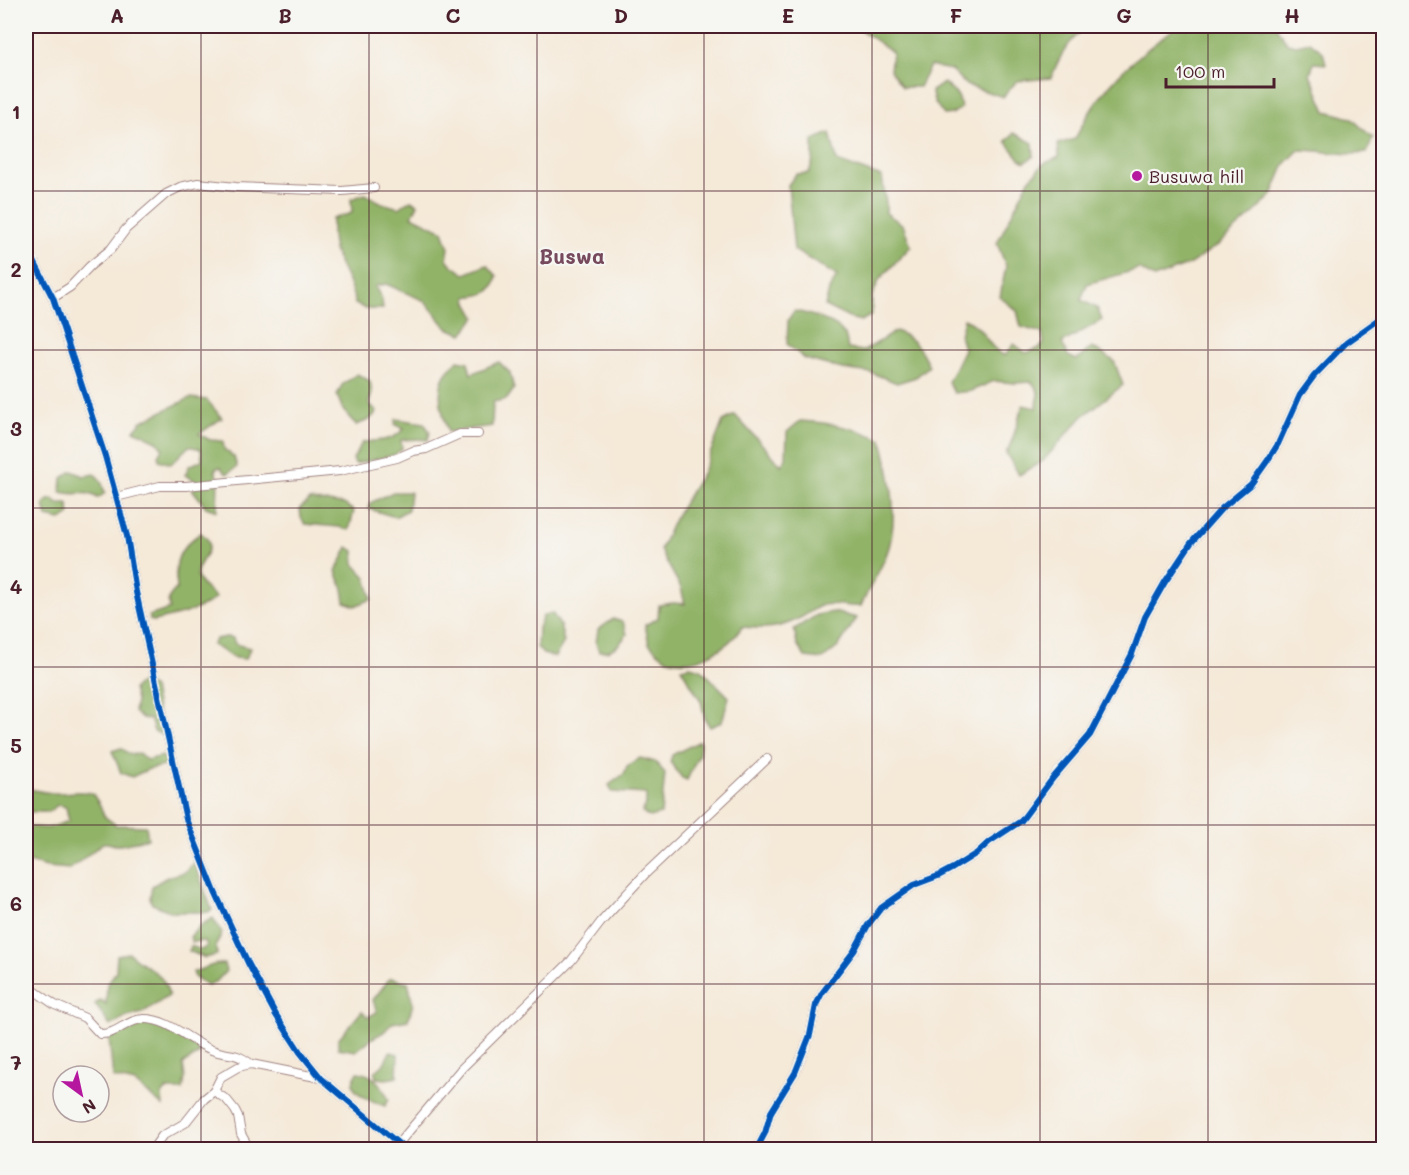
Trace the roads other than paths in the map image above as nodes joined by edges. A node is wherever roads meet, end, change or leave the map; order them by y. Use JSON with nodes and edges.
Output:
{"nodes":[{"id":1,"x":374,"y":188,"type":"dead end"},
{"id":2,"x":26,"y":246,"type":"edge"},
{"id":3,"x":53,"y":298,"type":"junction"},
{"id":4,"x":1383,"y":316,"type":"edge"},
{"id":5,"x":478,"y":434,"type":"dead end"},
{"id":6,"x":116,"y":497,"type":"junction"},
{"id":7,"x":767,"y":759,"type":"dead end"},
{"id":8,"x":26,"y":985,"type":"edge"},
{"id":9,"x":251,"y":1064,"type":"junction"},
{"id":10,"x":321,"y":1078,"type":"junction"},
{"id":11,"x":214,"y":1091,"type":"junction"},
{"id":12,"x":398,"y":1144,"type":"junction"},
{"id":13,"x":152,"y":1149,"type":"edge"},
{"id":14,"x":250,"y":1149,"type":"edge"},
{"id":15,"x":406,"y":1149,"type":"edge"},
{"id":16,"x":756,"y":1149,"type":"edge"}],
"edges":[{"from":1,"to":3,"type":"street"},
{"from":2,"to":3,"type":"street"},
{"from":3,"to":6,"type":"street"},
{"from":4,"to":16,"type":"street"},
{"from":5,"to":6,"type":"street"},
{"from":6,"to":10,"type":"street"},
{"from":7,"to":12,"type":"street"},
{"from":8,"to":9,"type":"street"},
{"from":9,"to":10,"type":"street"},
{"from":9,"to":11,"type":"street"},
{"from":10,"to":12,"type":"street"},
{"from":11,"to":13,"type":"street"},
{"from":11,"to":14,"type":"street"},
{"from":12,"to":15,"type":"street"}]}
